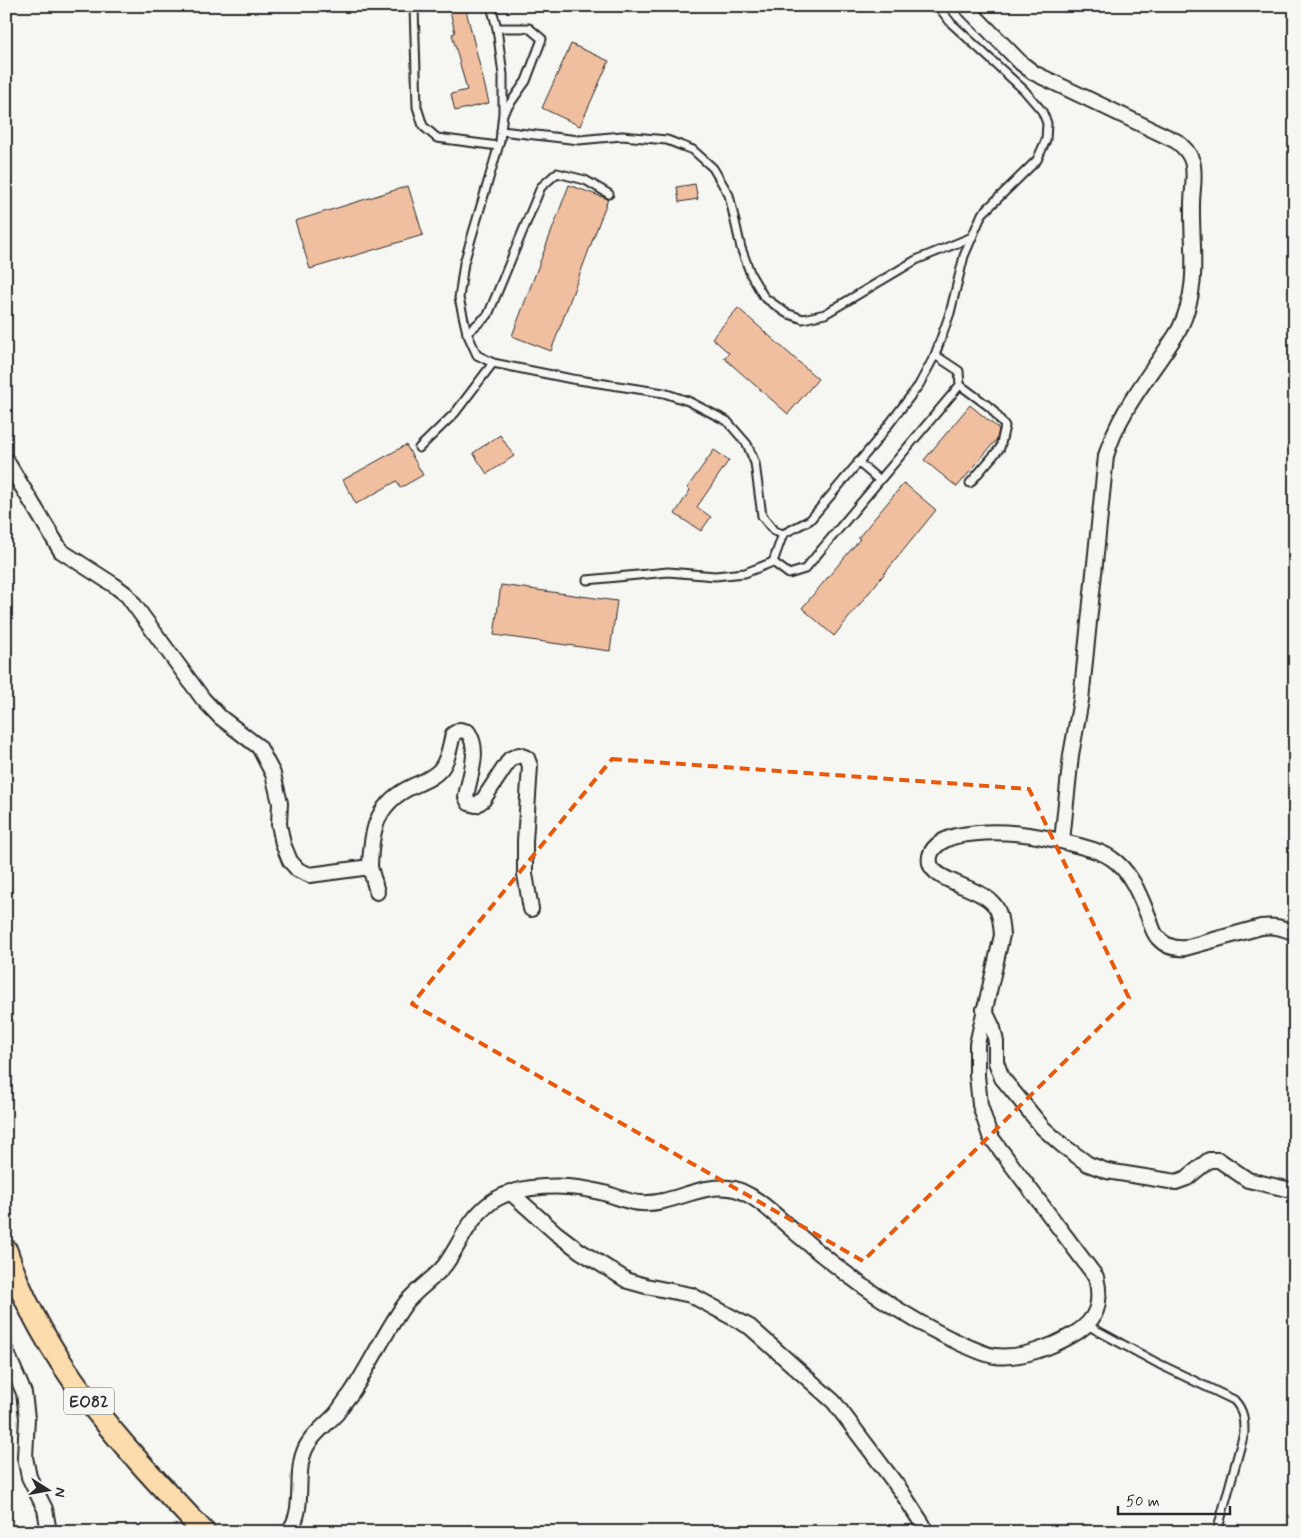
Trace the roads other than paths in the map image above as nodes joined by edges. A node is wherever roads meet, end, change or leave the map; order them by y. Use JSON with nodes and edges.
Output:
{"nodes":[{"id":1,"x":414,"y":6,"type":"edge"},
{"id":2,"x":491,"y":6,"type":"edge"},
{"id":3,"x":938,"y":6,"type":"edge"},
{"id":4,"x":964,"y":6,"type":"edge"},
{"id":5,"x":497,"y":28,"type":"junction"},
{"id":6,"x":503,"y":112,"type":"junction"},
{"id":7,"x":501,"y":131,"type":"junction"},
{"id":8,"x":498,"y":146,"type":"junction"},
{"id":9,"x":609,"y":194,"type":"dead end"},
{"id":10,"x":972,"y":237,"type":"junction"},
{"id":11,"x":467,"y":333,"type":"junction"},
{"id":12,"x":936,"y":355,"type":"junction"},
{"id":13,"x":493,"y":363,"type":"junction"},
{"id":14,"x":960,"y":385,"type":"junction"},
{"id":15,"x":419,"y":448,"type":"dead end"},
{"id":16,"x":6,"y":460,"type":"edge"},
{"id":17,"x":858,"y":462,"type":"junction"},
{"id":18,"x":879,"y":480,"type":"junction"},
{"id":19,"x":970,"y":484,"type":"dead end"},
{"id":20,"x":783,"y":534,"type":"junction"},
{"id":21,"x":773,"y":562,"type":"junction"},
{"id":22,"x":587,"y":580,"type":"dead end"},
{"id":23,"x":1062,"y":841,"type":"junction"},
{"id":24,"x":370,"y":867,"type":"junction"},
{"id":25,"x":377,"y":892,"type":"dead end"},
{"id":26,"x":531,"y":909,"type":"dead end"},
{"id":27,"x":1295,"y":933,"type":"edge"},
{"id":28,"x":984,"y":1009,"type":"junction"},
{"id":29,"x":1287,"y":1189,"type":"dead end"},
{"id":30,"x":510,"y":1192,"type":"junction"},
{"id":31,"x":6,"y":1250,"type":"edge"},
{"id":32,"x":1087,"y":1325,"type":"junction"},
{"id":33,"x":6,"y":1351,"type":"edge"},
{"id":34,"x":49,"y":1532,"type":"edge"},
{"id":35,"x":204,"y":1532,"type":"edge"},
{"id":36,"x":288,"y":1532,"type":"edge"},
{"id":37,"x":925,"y":1532,"type":"edge"},
{"id":38,"x":1217,"y":1532,"type":"edge"}],
"edges":[{"from":1,"to":8,"type":"lane"},
{"from":2,"to":5,"type":"lane"},
{"from":3,"to":10,"type":"lane"},
{"from":4,"to":23,"type":"street"},
{"from":5,"to":6,"type":"lane"},
{"from":5,"to":6,"type":"lane"},
{"from":6,"to":7,"type":"lane"},
{"from":7,"to":8,"type":"lane"},
{"from":7,"to":10,"type":"lane"},
{"from":8,"to":11,"type":"lane"},
{"from":9,"to":11,"type":"lane"},
{"from":10,"to":12,"type":"lane"},
{"from":11,"to":13,"type":"lane"},
{"from":12,"to":14,"type":"lane"},
{"from":12,"to":17,"type":"lane"},
{"from":13,"to":15,"type":"lane"},
{"from":13,"to":20,"type":"lane"},
{"from":14,"to":18,"type":"lane"},
{"from":14,"to":19,"type":"lane"},
{"from":16,"to":24,"type":"street"},
{"from":17,"to":18,"type":"lane"},
{"from":17,"to":20,"type":"lane"},
{"from":18,"to":21,"type":"lane"},
{"from":20,"to":21,"type":"lane"},
{"from":21,"to":22,"type":"lane"},
{"from":23,"to":27,"type":"street"},
{"from":23,"to":28,"type":"street"},
{"from":24,"to":25,"type":"street"},
{"from":24,"to":26,"type":"street"},
{"from":28,"to":29,"type":"street"},
{"from":28,"to":32,"type":"street"},
{"from":30,"to":32,"type":"street"},
{"from":30,"to":36,"type":"street"},
{"from":30,"to":37,"type":"street"},
{"from":31,"to":35,"type":"main road","number":"ΕΟ82"},
{"from":32,"to":38,"type":"lane"},
{"from":33,"to":34,"type":"street"}]}
